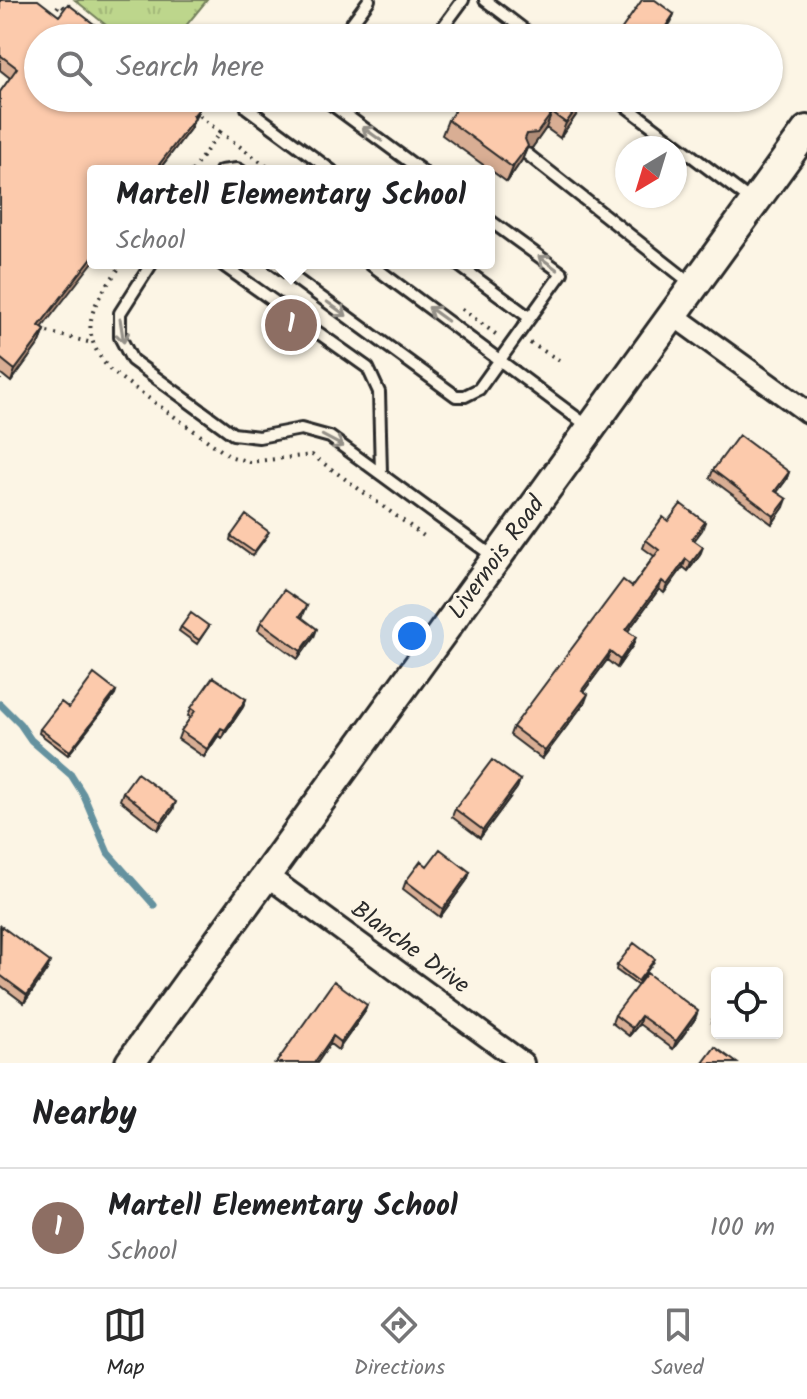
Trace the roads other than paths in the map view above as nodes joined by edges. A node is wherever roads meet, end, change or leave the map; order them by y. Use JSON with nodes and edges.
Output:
{"nodes":[{"id":1,"x":369,"y":0,"type":"edge"},
{"id":2,"x":463,"y":0,"type":"edge"},
{"id":3,"x":485,"y":0,"type":"edge"},
{"id":4,"x":351,"y":24,"type":"edge"},
{"id":5,"x":445,"y":24,"type":"edge"},
{"id":6,"x":517,"y":24,"type":"edge"},
{"id":7,"x":252,"y":112,"type":"edge"},
{"id":8,"x":342,"y":112,"type":"edge"},
{"id":9,"x":634,"y":112,"type":"edge"},
{"id":10,"x":807,"y":130,"type":"edge"},
{"id":11,"x":527,"y":154,"type":"edge"},
{"id":12,"x":324,"y":165,"type":"edge"},
{"id":13,"x":414,"y":165,"type":"edge"},
{"id":14,"x":755,"y":203,"type":"junction"},
{"id":15,"x":495,"y":224,"type":"edge"},
{"id":16,"x":148,"y":269,"type":"edge"},
{"id":17,"x":228,"y":269,"type":"edge"},
{"id":18,"x":282,"y":269,"type":"edge"},
{"id":19,"x":377,"y":269,"type":"edge"},
{"id":20,"x":464,"y":269,"type":"edge"},
{"id":21,"x":694,"y":286,"type":"junction"},
{"id":22,"x":673,"y":315,"type":"junction"},
{"id":23,"x":530,"y":318,"type":"junction"},
{"id":24,"x":501,"y":360,"type":"junction"},
{"id":25,"x":807,"y":412,"type":"edge"},
{"id":26,"x":591,"y":428,"type":"junction"},
{"id":27,"x":381,"y":473,"type":"junction"},
{"id":28,"x":495,"y":559,"type":"junction"},
{"id":29,"x":266,"y":875,"type":"junction"},
{"id":30,"x":130,"y":1063,"type":"edge"},
{"id":31,"x":523,"y":1063,"type":"edge"}],
"edges":[{"from":1,"to":4,"type":"lane"},
{"from":2,"to":5,"type":"lane"},
{"from":3,"to":6,"type":"lane"},
{"from":7,"to":12,"type":"lane"},
{"from":13,"to":8,"type":"lane","one_way":true},
{"from":9,"to":14,"type":"lane"},
{"from":10,"to":14,"type":"main road","name":"Livernois Road"},
{"from":11,"to":21,"type":"lane"},
{"from":14,"to":21,"type":"main road","name":"Livernois Road"},
{"from":23,"to":15,"type":"lane","one_way":true},
{"from":16,"to":27,"type":"lane","one_way":true},
{"from":17,"to":27,"type":"lane"},
{"from":18,"to":24,"type":"lane","one_way":true},
{"from":24,"to":19,"type":"lane","one_way":true},
{"from":20,"to":23,"type":"lane"},
{"from":21,"to":22,"type":"main road","name":"Livernois Road"},
{"from":22,"to":25,"type":"street"},
{"from":22,"to":26,"type":"main road","name":"Livernois Road"},
{"from":23,"to":24,"type":"lane"},
{"from":24,"to":26,"type":"lane"},
{"from":26,"to":28,"type":"main road","name":"Livernois Road"},
{"from":27,"to":28,"type":"lane"},
{"from":28,"to":29,"type":"main road","name":"Livernois Road"},
{"from":29,"to":30,"type":"main road","name":"Livernois Road"},
{"from":29,"to":31,"type":"street","name":"Blanche Drive"}]}
